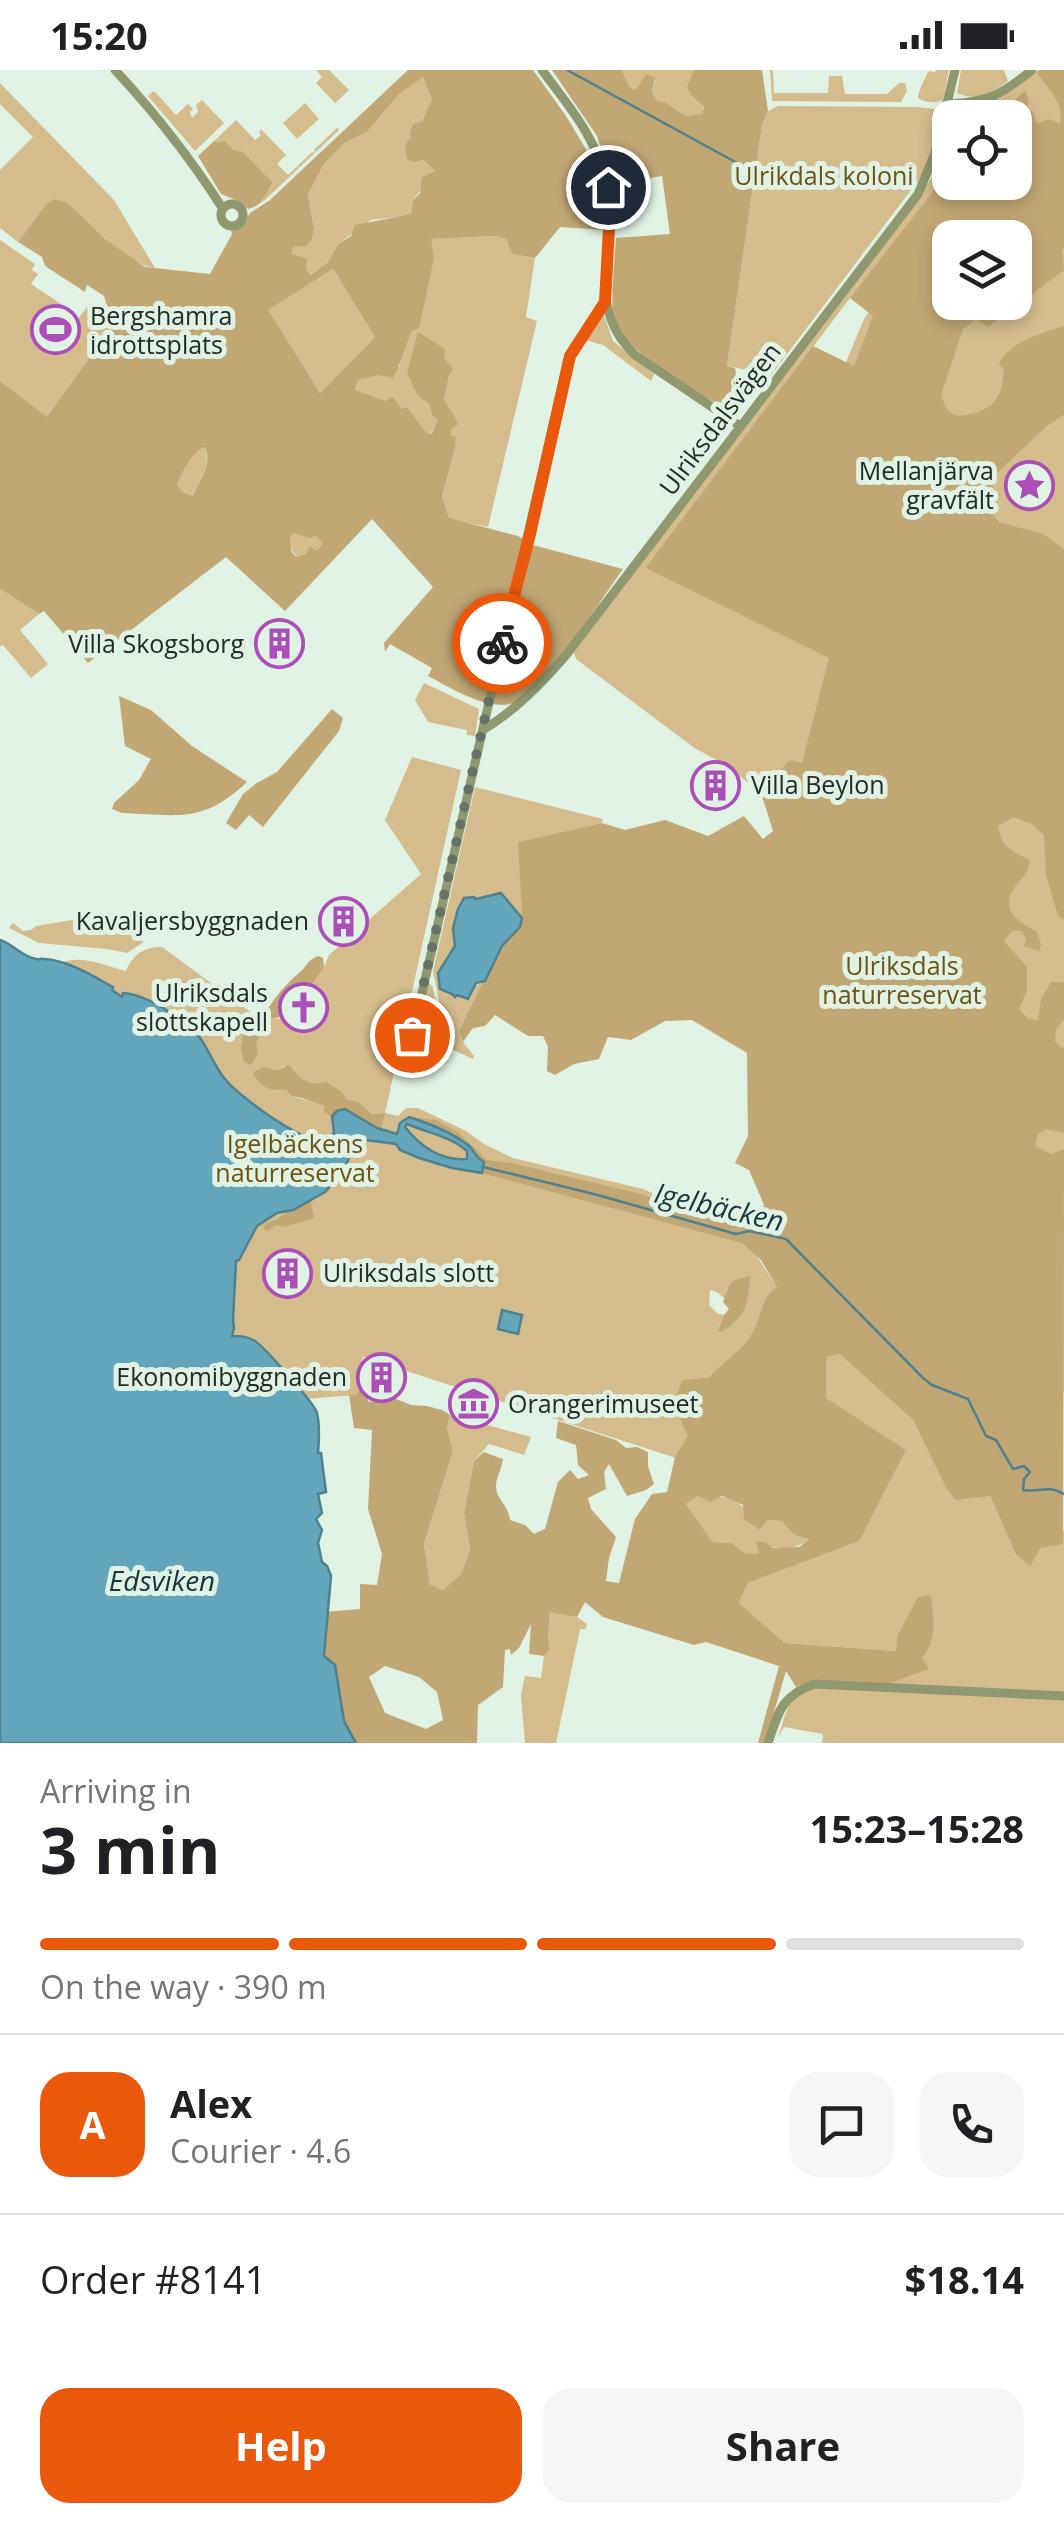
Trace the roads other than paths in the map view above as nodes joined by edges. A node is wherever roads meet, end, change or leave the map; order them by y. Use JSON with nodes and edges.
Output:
{"nodes":[{"id":1,"x":115,"y":70,"type":"edge"},
{"id":2,"x":542,"y":70,"type":"edge"},
{"id":3,"x":956,"y":70,"type":"edge"},
{"id":4,"x":1032,"y":70,"type":"edge"},
{"id":5,"x":949,"y":100,"type":"edge"},
{"id":6,"x":989,"y":100,"type":"edge"},
{"id":7,"x":932,"y":161,"type":"edge"},
{"id":8,"x":223,"y":209,"type":"dead end"},
{"id":9,"x":605,"y":302,"type":"junction"},
{"id":10,"x":740,"y":426,"type":"junction"},
{"id":11,"x":483,"y":730,"type":"junction"},
{"id":12,"x":409,"y":1049,"type":"dead end"},
{"id":13,"x":1064,"y":1696,"type":"edge"},
{"id":14,"x":768,"y":1743,"type":"edge"}],
"edges":[{"from":1,"to":8,"type":"street"},
{"from":2,"to":9,"type":"street"},
{"from":3,"to":5,"type":"street","name":"Ulriksdalsvägen"},
{"from":4,"to":6,"type":"street"},
{"from":7,"to":10,"type":"street","name":"Ulriksdalsvägen"},
{"from":9,"to":10,"type":"street"},
{"from":9,"to":11,"type":"street"},
{"from":10,"to":11,"type":"street","name":"Ulriksdalsvägen"},
{"from":11,"to":12,"type":"street"},
{"from":13,"to":14,"type":"street"}]}
